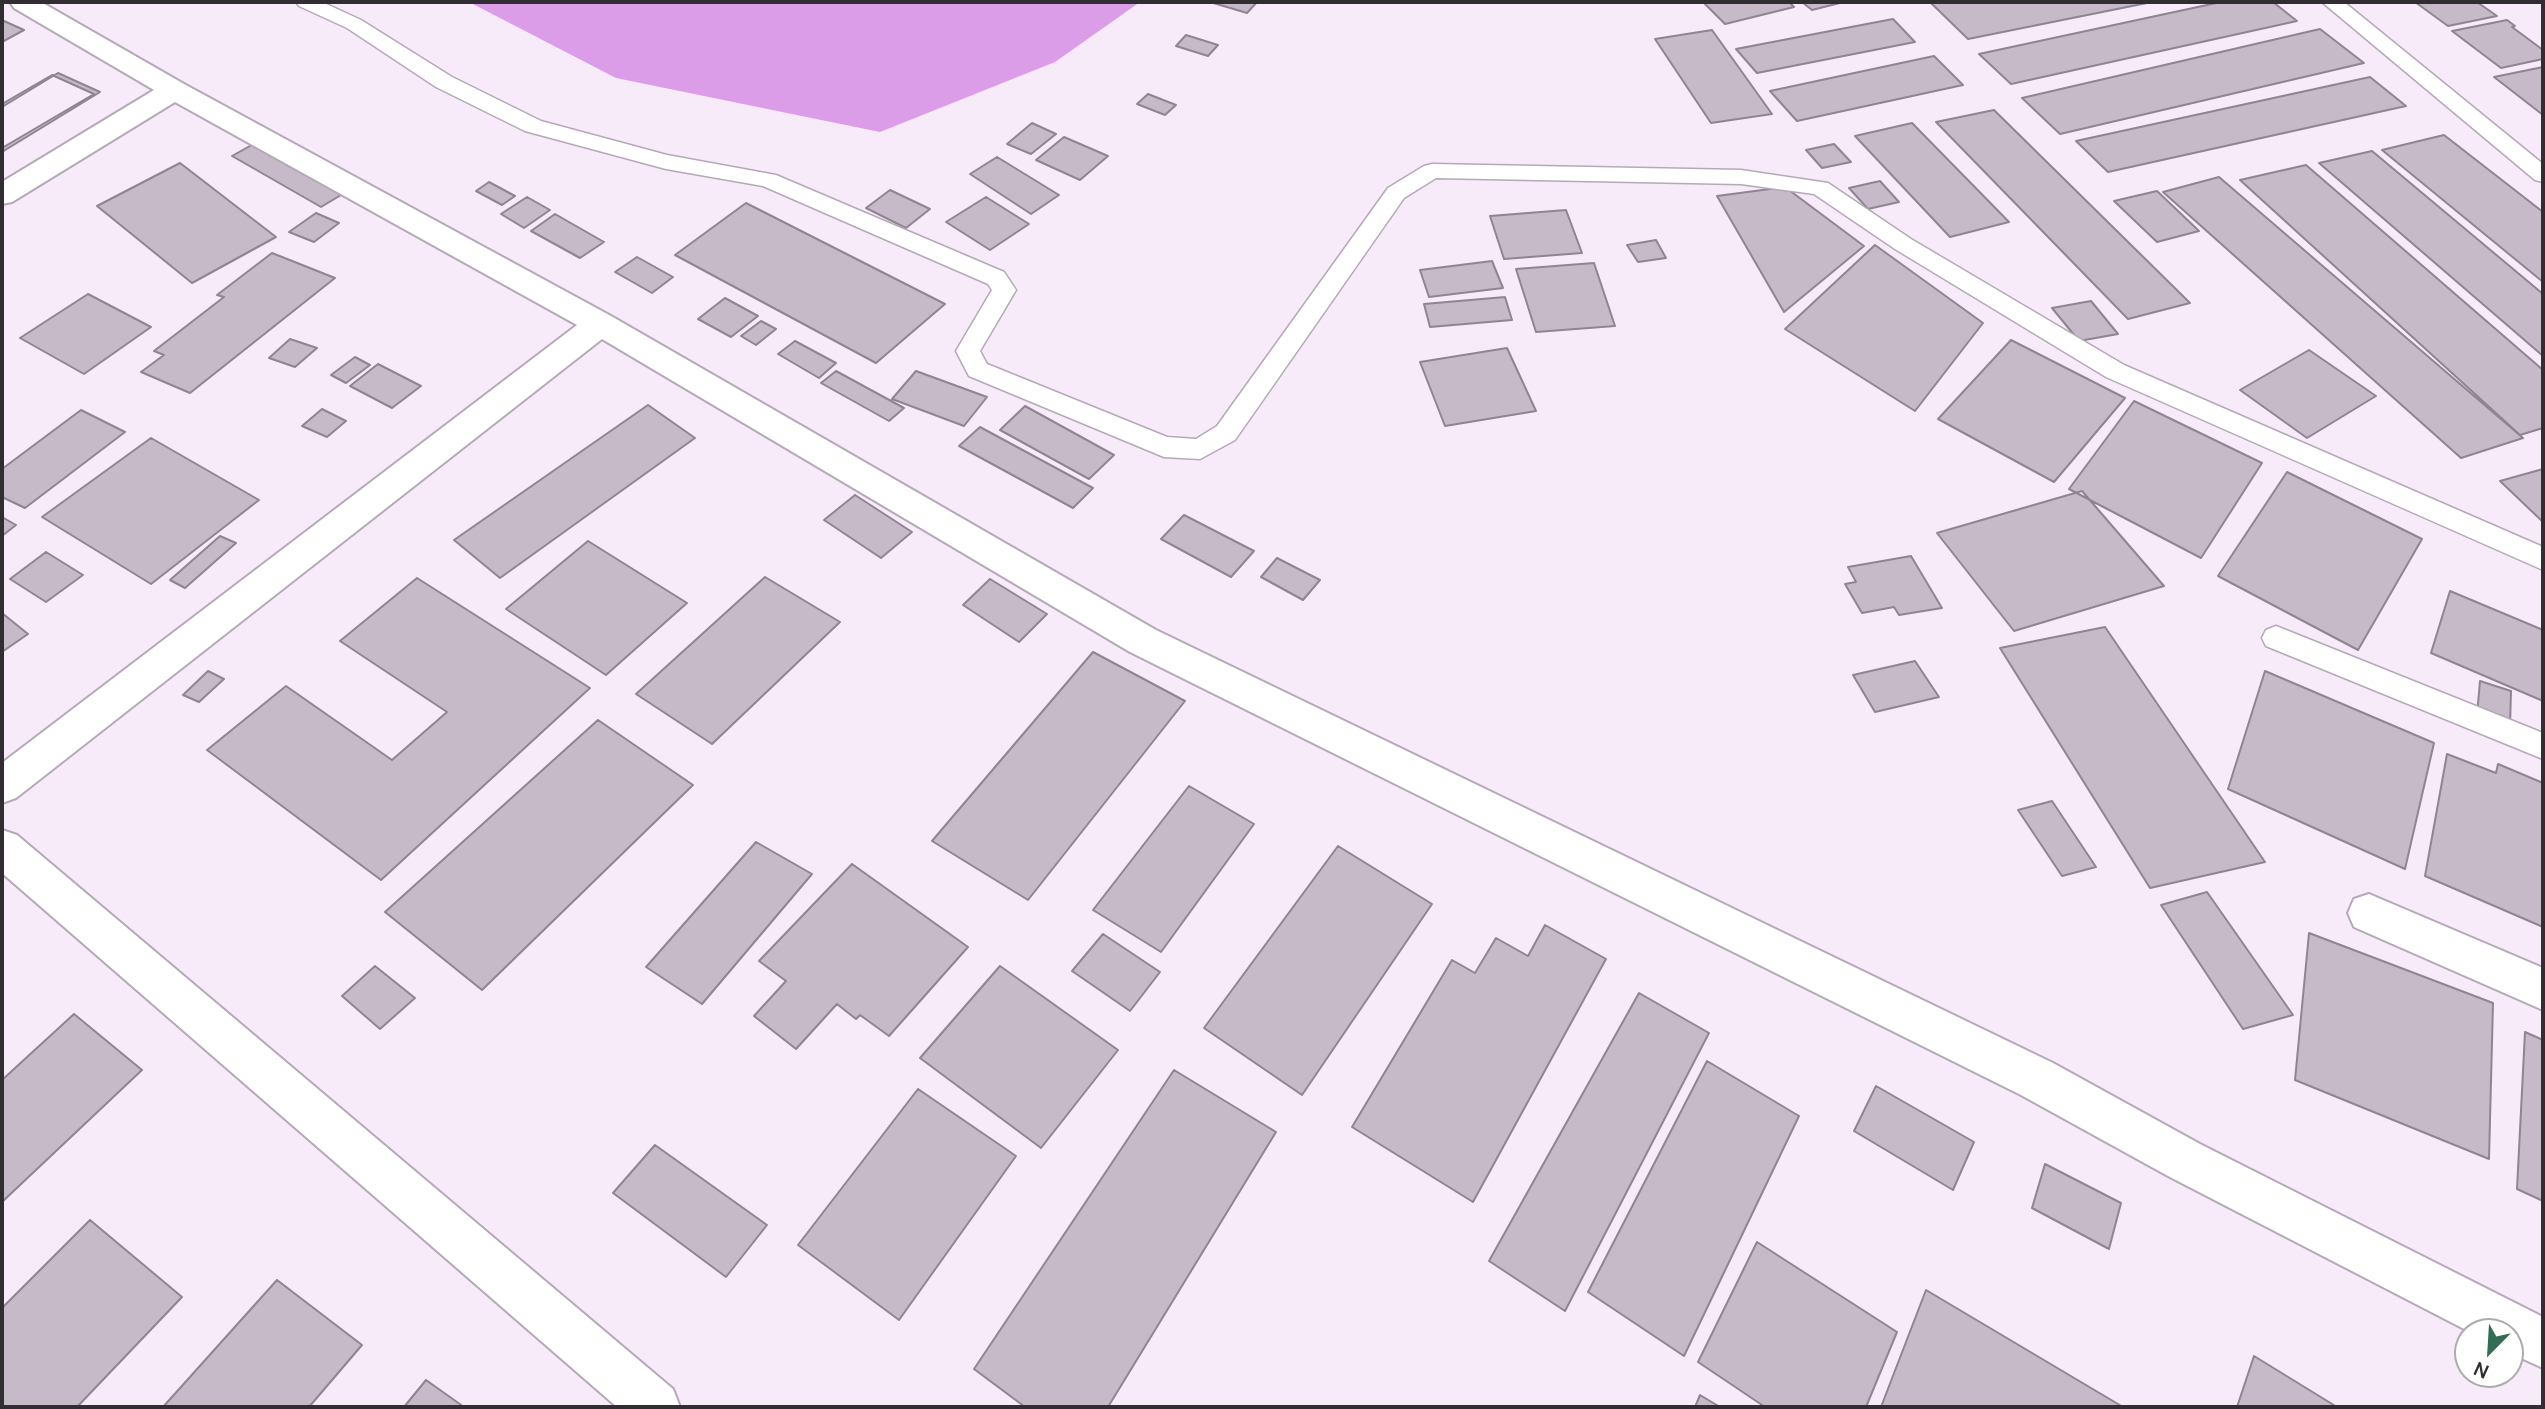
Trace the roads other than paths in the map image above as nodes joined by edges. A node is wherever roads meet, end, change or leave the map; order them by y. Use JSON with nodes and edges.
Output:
{"nodes":[{"id":1,"x":23,"y":2,"type":"edge"},
{"id":2,"x":306,"y":2,"type":"edge"},
{"id":3,"x":2332,"y":2,"type":"edge"},
{"id":4,"x":174,"y":90,"type":"junction"},
{"id":5,"x":2543,"y":175,"type":"edge"},
{"id":6,"x":2,"y":195,"type":"edge"},
{"id":7,"x":600,"y":324,"type":"junction"},
{"id":8,"x":2543,"y":559,"type":"edge"},
{"id":9,"x":2276,"y":638,"type":"dead end"},
{"id":10,"x":2543,"y":746,"type":"edge"},
{"id":11,"x":2,"y":786,"type":"edge"},
{"id":12,"x":2,"y":848,"type":"edge"},
{"id":13,"x":2369,"y":913,"type":"dead end"},
{"id":14,"x":2543,"y":989,"type":"edge"},
{"id":15,"x":2543,"y":1343,"type":"edge"},
{"id":16,"x":655,"y":1407,"type":"edge"}],
"edges":[{"from":1,"to":4,"type":"street"},
{"from":2,"to":8,"type":"lane"},
{"from":3,"to":5,"type":"lane"},
{"from":4,"to":6,"type":"street"},
{"from":4,"to":7,"type":"street"},
{"from":7,"to":11,"type":"street"},
{"from":7,"to":15,"type":"street"},
{"from":9,"to":10,"type":"lane"},
{"from":12,"to":16,"type":"street"},
{"from":13,"to":14,"type":"street"}]}
